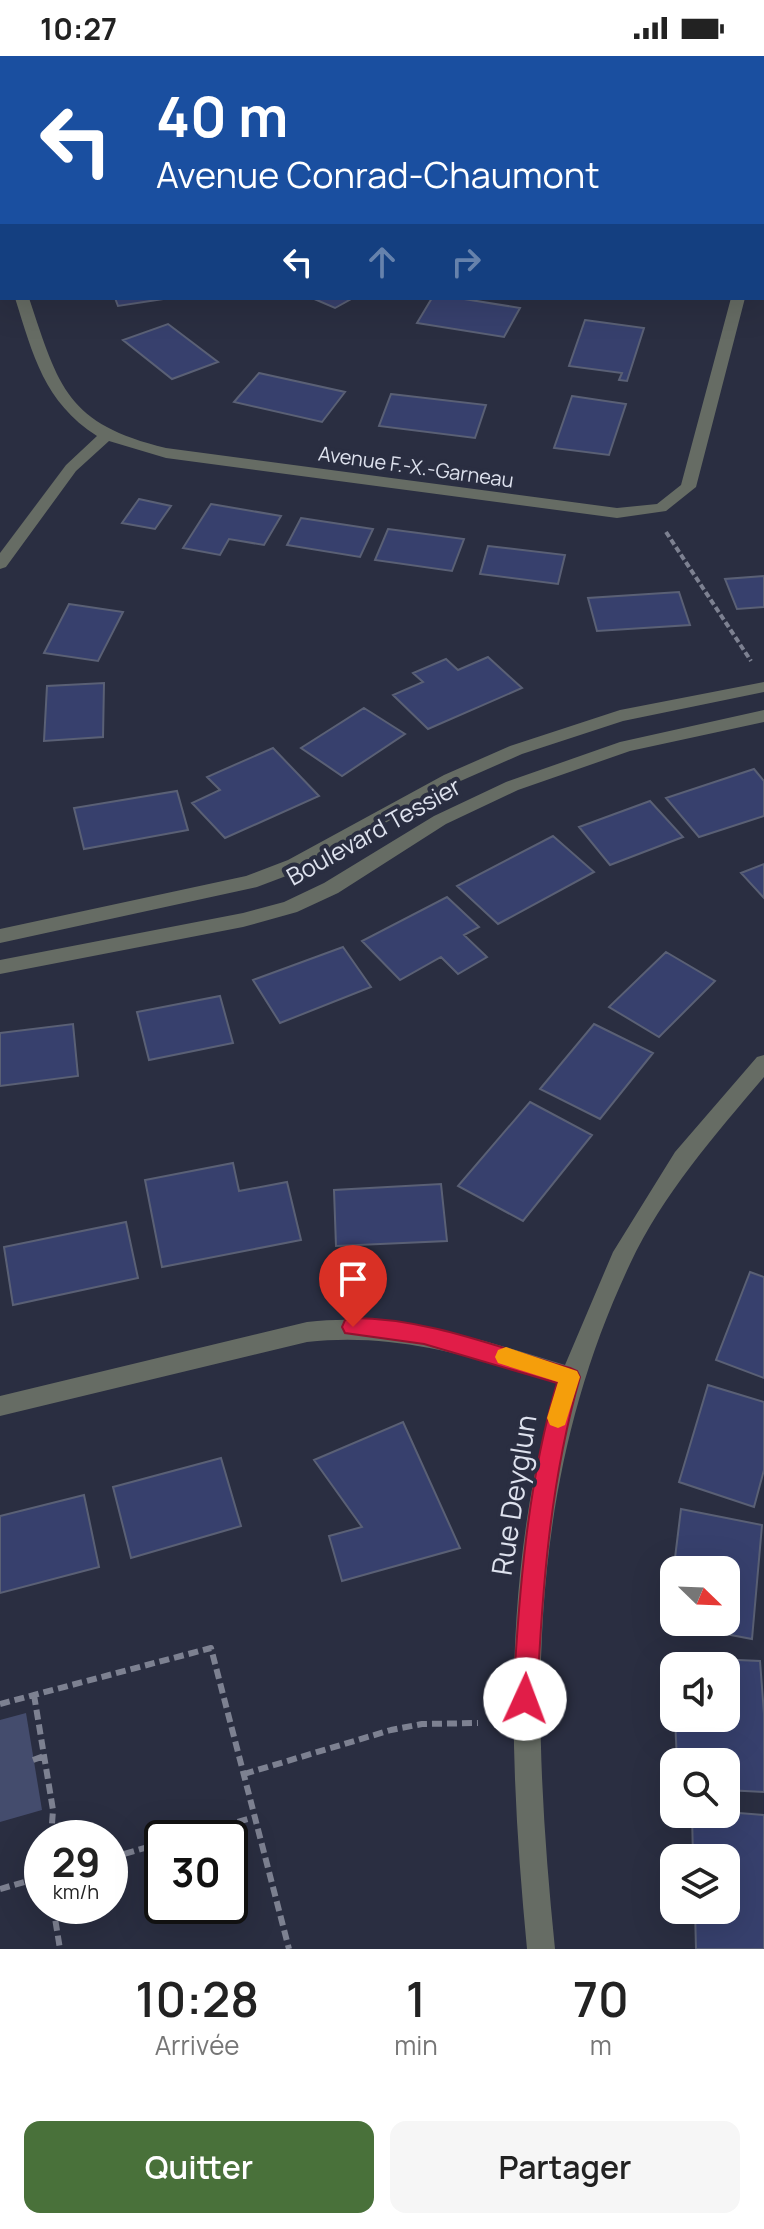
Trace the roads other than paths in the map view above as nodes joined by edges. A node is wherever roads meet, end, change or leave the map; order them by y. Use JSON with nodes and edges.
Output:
{"nodes":[{"id":1,"x":23,"y":300,"type":"edge"},
{"id":2,"x":738,"y":300,"type":"edge"},
{"id":3,"x":106,"y":436,"type":"junction"},
{"id":4,"x":0,"y":564,"type":"edge"},
{"id":5,"x":764,"y":687,"type":"edge"},
{"id":6,"x":764,"y":716,"type":"edge"},
{"id":7,"x":1,"y":932,"type":"edge"},
{"id":8,"x":4,"y":966,"type":"edge"},
{"id":9,"x":764,"y":1063,"type":"edge"},
{"id":10,"x":570,"y":1377,"type":"junction"},
{"id":11,"x":0,"y":1406,"type":"edge"},
{"id":12,"x":541,"y":1949,"type":"edge"}],
"edges":[{"from":1,"to":3,"type":"street","name":"Avenue F.-X.-Garneau"},
{"from":2,"to":3,"type":"street","name":"Avenue F.-X.-Garneau"},
{"from":3,"to":4,"type":"street"},
{"from":5,"to":7,"type":"street","name":"Boulevard Tessier"},
{"from":6,"to":8,"type":"street","name":"Boulevard Tessier"},
{"from":7,"to":8,"type":"street"},
{"from":9,"to":10,"type":"street","name":"Rue Deyglun"},
{"from":10,"to":11,"type":"street"},
{"from":10,"to":12,"type":"street","name":"Rue Deyglun"}]}
